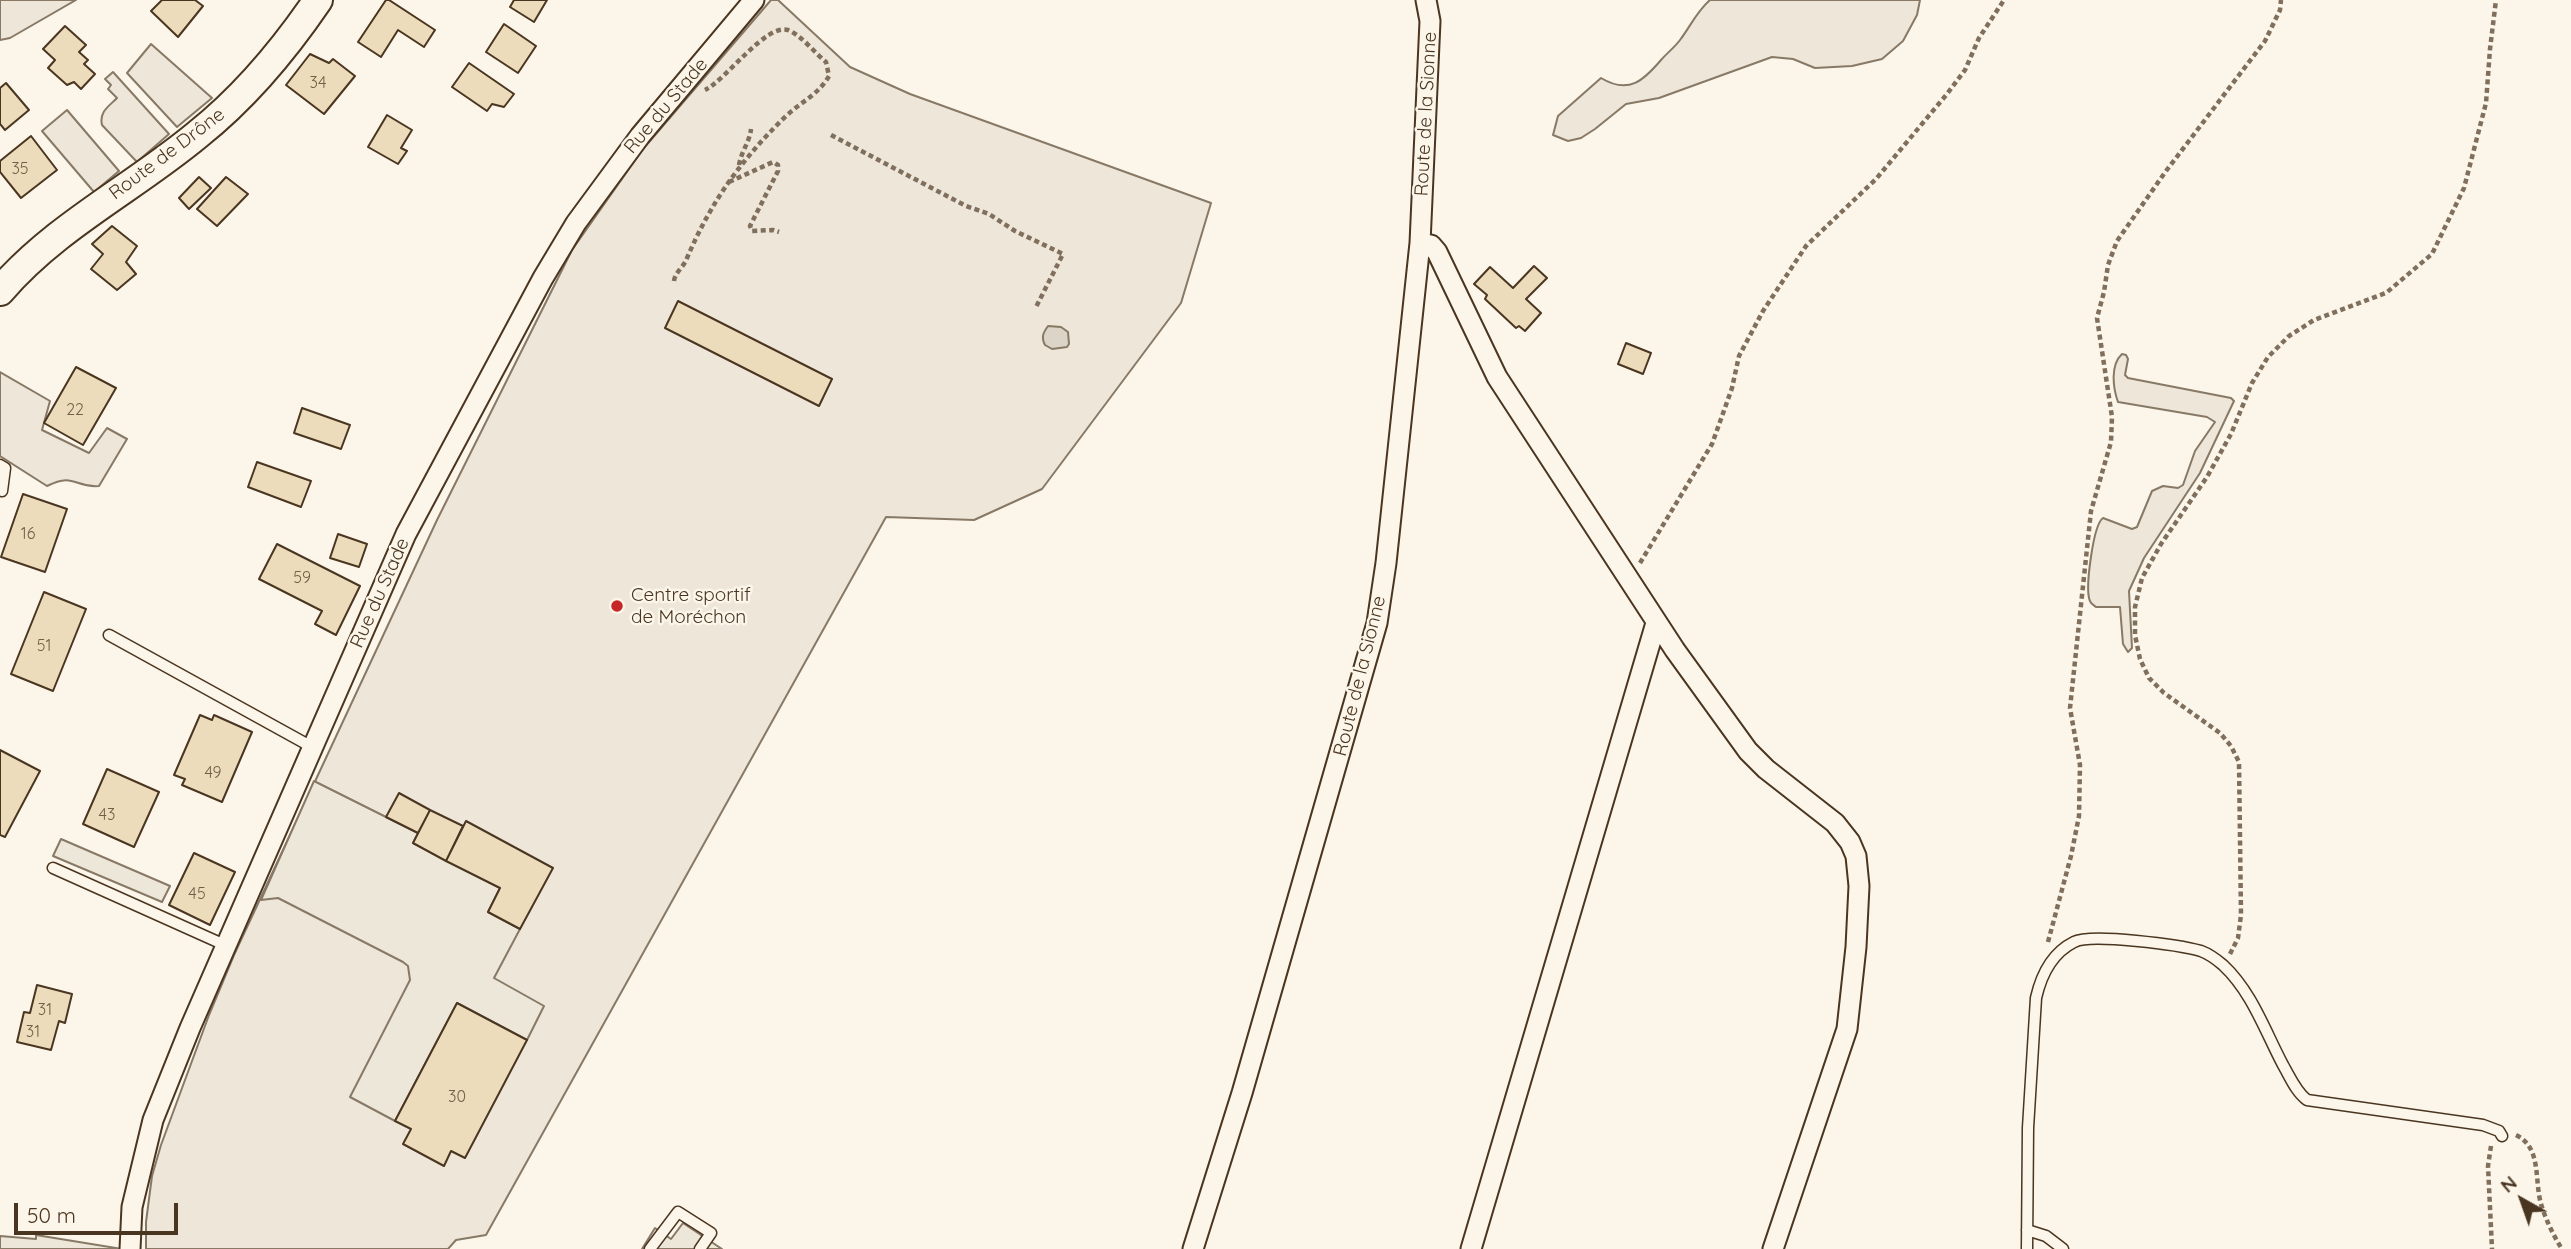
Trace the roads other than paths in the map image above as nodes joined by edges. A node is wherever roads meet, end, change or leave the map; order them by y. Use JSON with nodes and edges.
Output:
{"nodes":[{"id":1,"x":318,"y":0,"type":"edge"},
{"id":2,"x":754,"y":0,"type":"edge"},
{"id":3,"x":1426,"y":0,"type":"edge"},
{"id":4,"x":1420,"y":243,"type":"junction"},
{"id":5,"x":0,"y":290,"type":"edge"},
{"id":6,"x":0,"y":465,"type":"edge"},
{"id":7,"x":2,"y":491,"type":"dead end"},
{"id":8,"x":1656,"y":623,"type":"junction"},
{"id":9,"x":109,"y":635,"type":"dead end"},
{"id":10,"x":312,"y":747,"type":"junction"},
{"id":11,"x":53,"y":869,"type":"dead end"},
{"id":12,"x":227,"y":946,"type":"junction"},
{"id":13,"x":2502,"y":1136,"type":"road end"},
{"id":14,"x":2027,"y":1230,"type":"junction"},
{"id":15,"x":130,"y":1249,"type":"edge"},
{"id":16,"x":650,"y":1249,"type":"edge"},
{"id":17,"x":700,"y":1249,"type":"edge"},
{"id":18,"x":1193,"y":1249,"type":"edge"},
{"id":19,"x":1471,"y":1249,"type":"edge"},
{"id":20,"x":1773,"y":1249,"type":"edge"},
{"id":21,"x":2026,"y":1249,"type":"edge"},
{"id":22,"x":2063,"y":1249,"type":"edge"}],
"edges":[{"from":1,"to":5,"type":"street","name":"Route de Drône"},
{"from":2,"to":10,"type":"street","name":"Rue du Stade"},
{"from":3,"to":4,"type":"street","name":"Route de la Sionne"},
{"from":4,"to":8,"type":"street"},
{"from":4,"to":18,"type":"street","name":"Route de la Sionne"},
{"from":6,"to":7,"type":"lane"},
{"from":8,"to":19,"type":"street"},
{"from":8,"to":20,"type":"street"},
{"from":9,"to":10,"type":"lane"},
{"from":10,"to":12,"type":"street","name":"Rue du Stade"},
{"from":11,"to":12,"type":"lane"},
{"from":12,"to":15,"type":"street","name":"Rue du Stade"},
{"from":13,"to":14,"type":"lane"},
{"from":14,"to":21,"type":"lane"},
{"from":14,"to":22,"type":"lane"},
{"from":16,"to":17,"type":"lane"}]}
